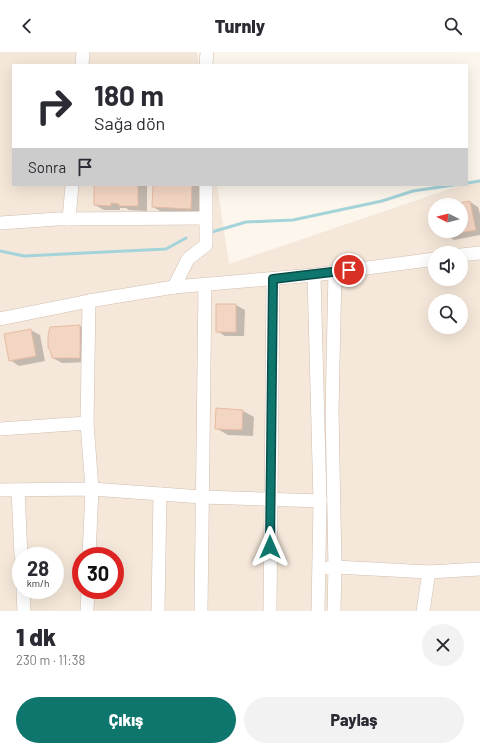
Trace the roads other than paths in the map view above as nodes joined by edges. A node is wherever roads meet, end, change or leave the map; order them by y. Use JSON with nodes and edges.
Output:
{"nodes":[{"id":1,"x":83,"y":52,"type":"edge"},
{"id":2,"x":207,"y":52,"type":"edge"},
{"id":3,"x":82,"y":64,"type":"edge"},
{"id":4,"x":206,"y":64,"type":"edge"},
{"id":5,"x":72,"y":186,"type":"edge"},
{"id":6,"x":206,"y":186,"type":"edge"},
{"id":7,"x":206,"y":218,"type":"junction"},
{"id":8,"x":70,"y":219,"type":"junction"},
{"id":9,"x":0,"y":223,"type":"edge"},
{"id":10,"x":480,"y":253,"type":"edge"},
{"id":11,"x":468,"y":254,"type":"edge"},
{"id":12,"x":428,"y":260,"type":"edge"},
{"id":13,"x":335,"y":272,"type":"junction"},
{"id":14,"x":314,"y":275,"type":"junction"},
{"id":15,"x":273,"y":279,"type":"junction"},
{"id":16,"x":205,"y":284,"type":"junction"},
{"id":17,"x":174,"y":287,"type":"junction"},
{"id":18,"x":89,"y":301,"type":"junction"},
{"id":19,"x":0,"y":319,"type":"edge"},
{"id":20,"x":87,"y":423,"type":"junction"},
{"id":21,"x":0,"y":429,"type":"edge"},
{"id":22,"x":92,"y":489,"type":"junction"},
{"id":23,"x":0,"y":490,"type":"edge"},
{"id":24,"x":18,"y":490,"type":"junction"},
{"id":25,"x":160,"y":494,"type":"junction"},
{"id":26,"x":202,"y":497,"type":"junction"},
{"id":27,"x":271,"y":500,"type":"junction"},
{"id":28,"x":320,"y":501,"type":"junction"},
{"id":29,"x":21,"y":547,"type":"edge"},
{"id":30,"x":89,"y":547,"type":"edge"},
{"id":31,"x":335,"y":567,"type":"junction"},
{"id":32,"x":480,"y":569,"type":"edge"},
{"id":33,"x":319,"y":570,"type":"junction"},
{"id":34,"x":429,"y":572,"type":"junction"},
{"id":35,"x":23,"y":599,"type":"edge"},
{"id":36,"x":88,"y":599,"type":"edge"},
{"id":37,"x":24,"y":611,"type":"edge"},
{"id":38,"x":87,"y":611,"type":"edge"},
{"id":39,"x":158,"y":611,"type":"edge"},
{"id":40,"x":201,"y":611,"type":"edge"},
{"id":41,"x":270,"y":611,"type":"edge"},
{"id":42,"x":318,"y":611,"type":"edge"},
{"id":43,"x":334,"y":611,"type":"edge"},
{"id":44,"x":423,"y":611,"type":"edge"}],
"edges":[{"from":1,"to":3,"type":"street"},
{"from":2,"to":4,"type":"street"},
{"from":5,"to":8,"type":"street"},
{"from":6,"to":7,"type":"street"},
{"from":7,"to":8,"type":"street"},
{"from":7,"to":17,"type":"street"},
{"from":8,"to":9,"type":"street"},
{"from":10,"to":11,"type":"street"},
{"from":12,"to":13,"type":"street"},
{"from":13,"to":14,"type":"street"},
{"from":13,"to":31,"type":"street"},
{"from":14,"to":15,"type":"street"},
{"from":14,"to":28,"type":"street"},
{"from":15,"to":16,"type":"street"},
{"from":15,"to":27,"type":"street"},
{"from":16,"to":17,"type":"street"},
{"from":16,"to":26,"type":"street"},
{"from":17,"to":18,"type":"street"},
{"from":18,"to":19,"type":"street"},
{"from":18,"to":20,"type":"street"},
{"from":20,"to":21,"type":"street"},
{"from":20,"to":22,"type":"street"},
{"from":22,"to":24,"type":"street"},
{"from":22,"to":25,"type":"street"},
{"from":22,"to":30,"type":"street"},
{"from":23,"to":24,"type":"street"},
{"from":24,"to":29,"type":"street"},
{"from":25,"to":26,"type":"street"},
{"from":25,"to":39,"type":"street"},
{"from":26,"to":27,"type":"street"},
{"from":26,"to":40,"type":"street"},
{"from":27,"to":28,"type":"street"},
{"from":27,"to":41,"type":"street"},
{"from":28,"to":33,"type":"street"},
{"from":31,"to":33,"type":"street"},
{"from":31,"to":34,"type":"street"},
{"from":31,"to":43,"type":"street"},
{"from":32,"to":34,"type":"street"},
{"from":33,"to":42,"type":"street"},
{"from":34,"to":44,"type":"street"},
{"from":35,"to":37,"type":"street"},
{"from":36,"to":38,"type":"street"}]}
